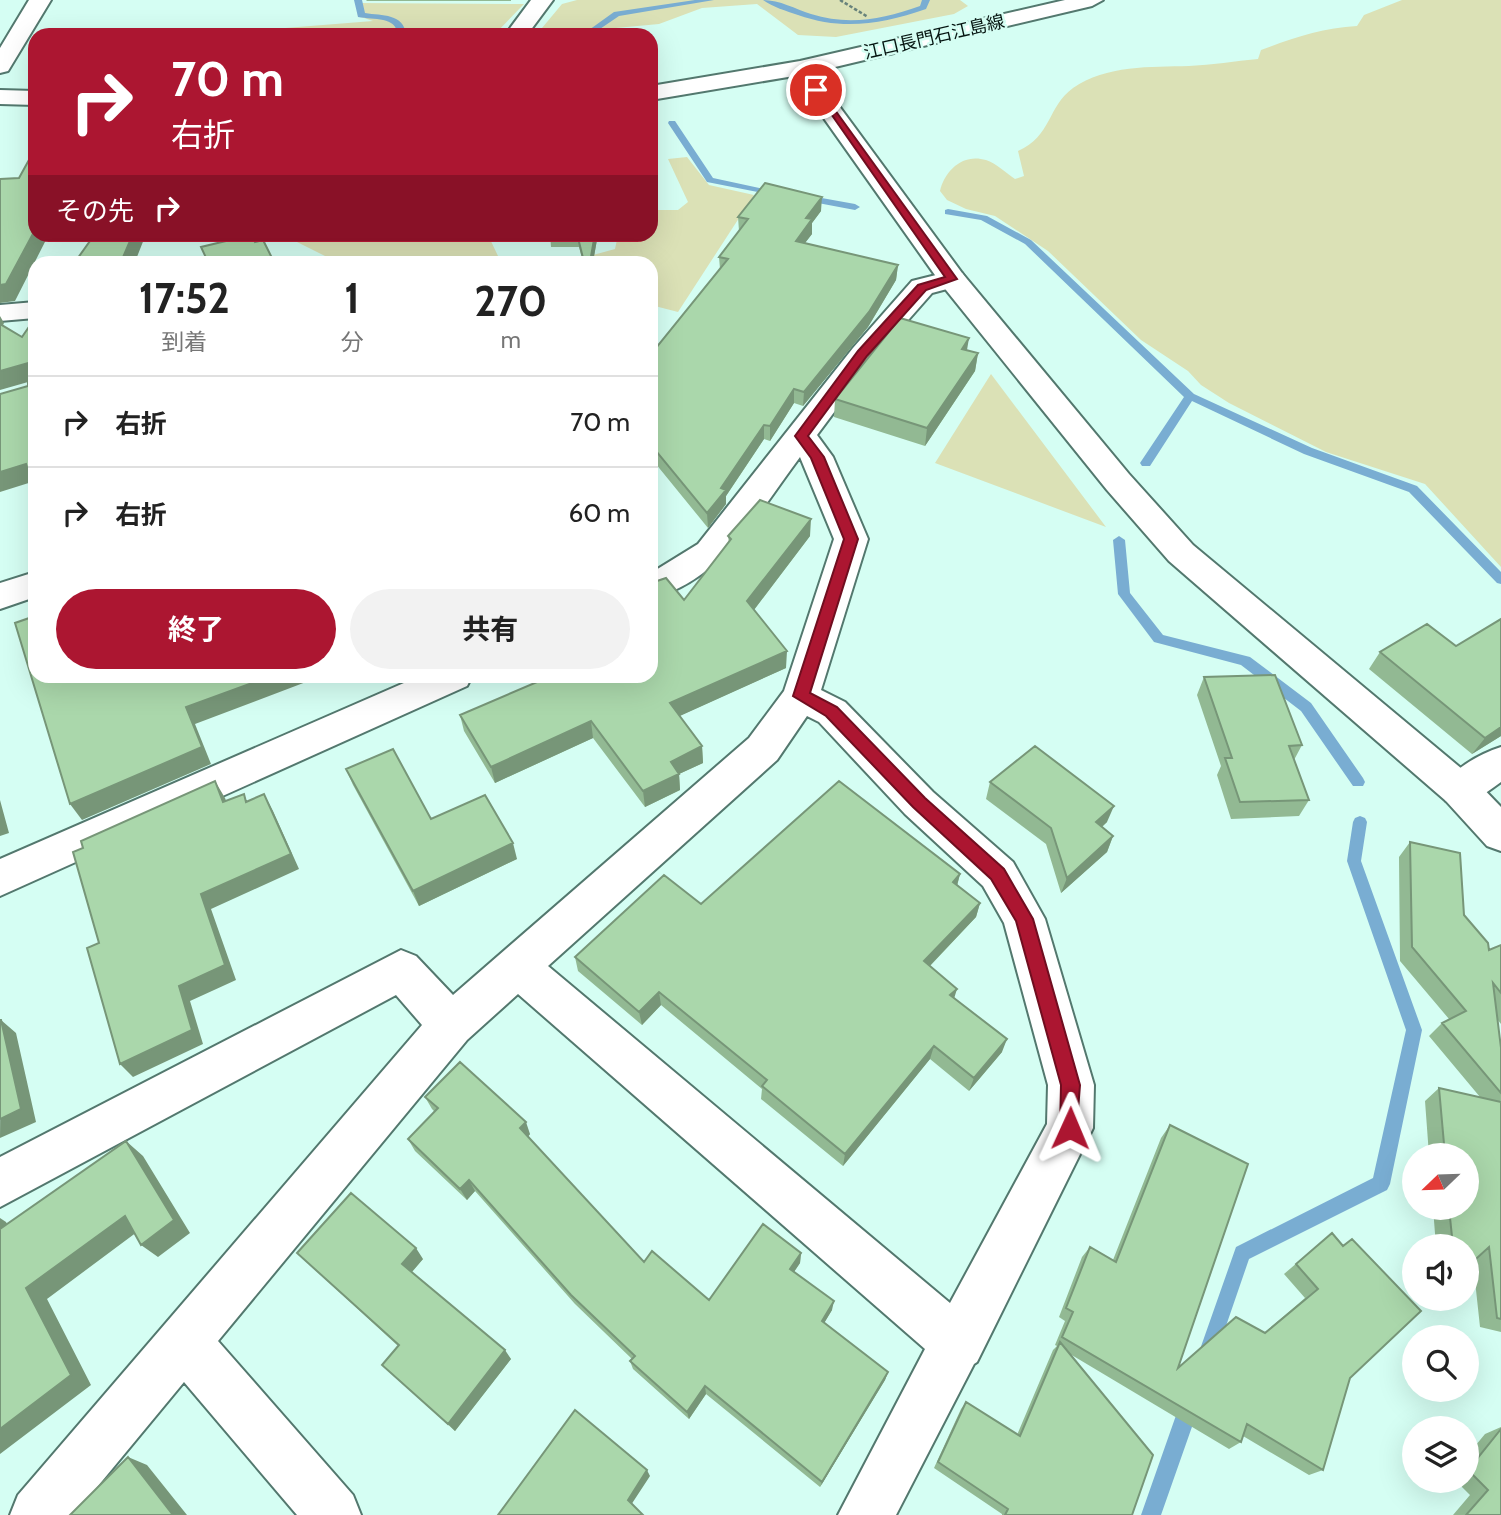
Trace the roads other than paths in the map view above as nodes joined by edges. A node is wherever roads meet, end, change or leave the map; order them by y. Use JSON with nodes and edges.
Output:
{"nodes":[{"id":1,"x":40,"y":0,"type":"edge"},
{"id":2,"x":542,"y":0,"type":"edge"},
{"id":3,"x":1092,"y":0,"type":"edge"},
{"id":4,"x":521,"y":28,"type":"edge"},
{"id":5,"x":0,"y":65,"type":"edge"},
{"id":6,"x":800,"y":68,"type":"junction"},
{"id":7,"x":658,"y":92,"type":"edge"},
{"id":8,"x":0,"y":97,"type":"edge"},
{"id":9,"x":28,"y":98,"type":"edge"},
{"id":10,"x":952,"y":279,"type":"junction"},
{"id":11,"x":28,"y":311,"type":"edge"},
{"id":12,"x":0,"y":313,"type":"edge"},
{"id":13,"x":801,"y":436,"type":"junction"},
{"id":14,"x":658,"y":584,"type":"edge"},
{"id":15,"x":28,"y":586,"type":"edge"},
{"id":16,"x":0,"y":596,"type":"edge"},
{"id":17,"x":438,"y":683,"type":"edge"},
{"id":18,"x":801,"y":696,"type":"junction"},
{"id":19,"x":1501,"y":762,"type":"edge"},
{"id":20,"x":1460,"y":790,"type":"junction"},
{"id":21,"x":1501,"y":834,"type":"edge"},
{"id":22,"x":0,"y":878,"type":"edge"},
{"id":23,"x":518,"y":967,"type":"junction"},
{"id":24,"x":451,"y":1025,"type":"junction"},
{"id":25,"x":0,"y":1183,"type":"edge"},
{"id":26,"x":184,"y":1342,"type":"junction"},
{"id":27,"x":959,"y":1344,"type":"junction"},
{"id":28,"x":38,"y":1515,"type":"edge"},
{"id":29,"x":333,"y":1515,"type":"edge"},
{"id":30,"x":866,"y":1515,"type":"edge"}],
"edges":[{"from":1,"to":5,"type":"street"},
{"from":2,"to":4,"type":"street"},
{"from":3,"to":6,"type":"street","name":"江口長門石江島線"},
{"from":6,"to":7,"type":"street","name":"江口長門石江島線"},
{"from":6,"to":10,"type":"street"},
{"from":8,"to":9,"type":"street"},
{"from":10,"to":13,"type":"street"},
{"from":10,"to":20,"type":"street"},
{"from":11,"to":12,"type":"street"},
{"from":13,"to":14,"type":"street"},
{"from":13,"to":18,"type":"street"},
{"from":15,"to":16,"type":"street"},
{"from":17,"to":22,"type":"street"},
{"from":18,"to":23,"type":"street"},
{"from":18,"to":27,"type":"street"},
{"from":19,"to":20,"type":"street"},
{"from":20,"to":21,"type":"street"},
{"from":23,"to":24,"type":"street"},
{"from":23,"to":27,"type":"street"},
{"from":24,"to":25,"type":"street"},
{"from":24,"to":26,"type":"street"},
{"from":26,"to":28,"type":"street"},
{"from":26,"to":29,"type":"street"},
{"from":27,"to":30,"type":"street"}]}
